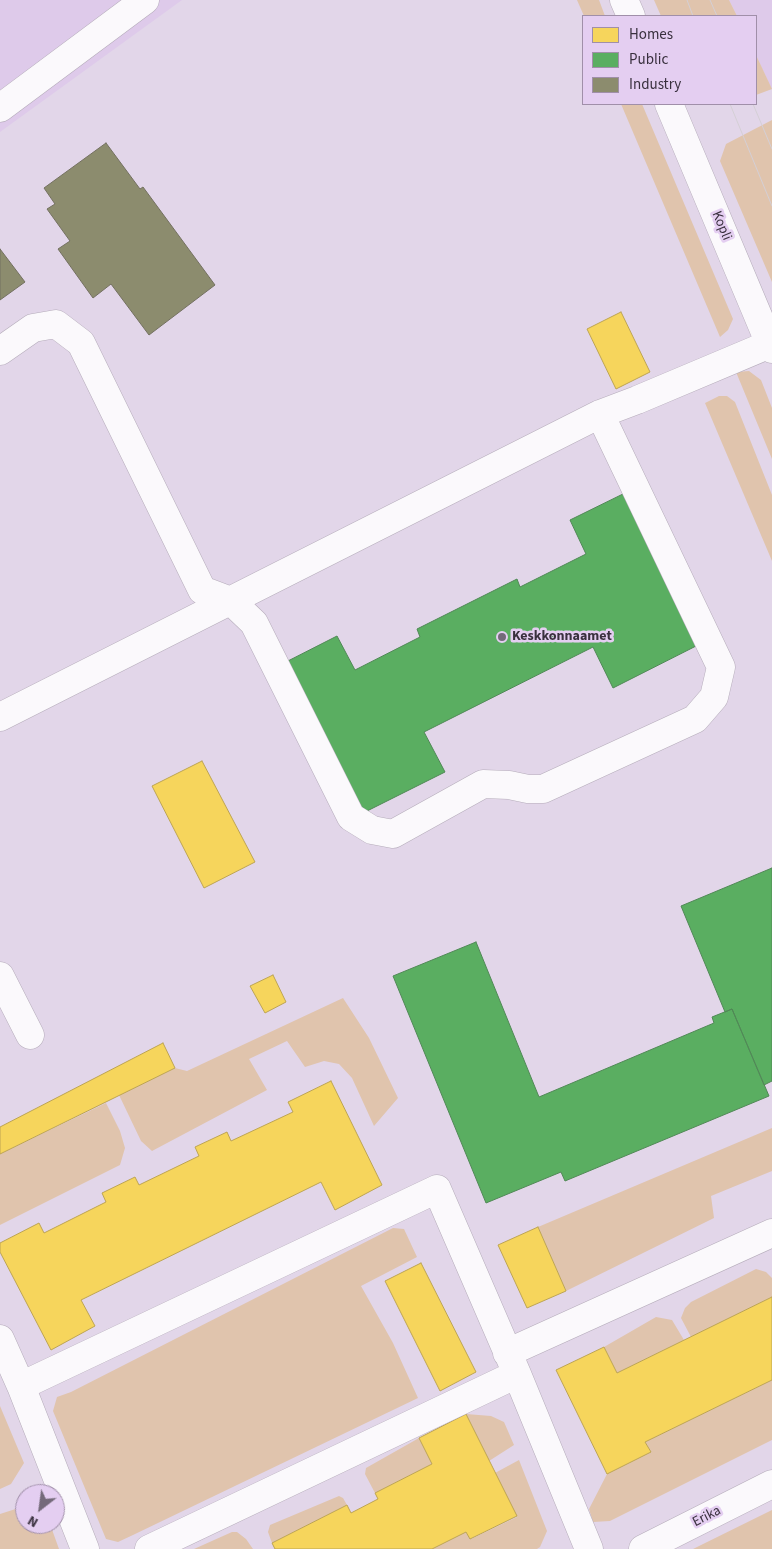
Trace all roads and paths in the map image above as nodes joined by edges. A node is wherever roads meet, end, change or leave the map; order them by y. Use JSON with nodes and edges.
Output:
{"nodes":[{"id":1,"x":145,"y":0,"type":"edge"},
{"id":2,"x":624,"y":0,"type":"edge"},
{"id":3,"x":631,"y":15,"type":"edge"},
{"id":4,"x":669,"y":105,"type":"edge"},
{"id":5,"x":0,"y":108,"type":"edge"},
{"id":6,"x":771,"y":346,"type":"edge"},
{"id":7,"x":0,"y":351,"type":"edge"},
{"id":8,"x":600,"y":414,"type":"junction"},
{"id":9,"x":231,"y":601,"type":"junction"},
{"id":10,"x":0,"y":717,"type":"edge"},
{"id":11,"x":0,"y":976,"type":"edge"},
{"id":12,"x":30,"y":1035,"type":"dead end"},
{"id":13,"x":772,"y":1233,"type":"edge"},
{"id":14,"x":0,"y":1339,"type":"edge"},
{"id":15,"x":512,"y":1364,"type":"junction"},
{"id":16,"x":22,"y":1386,"type":"junction"},
{"id":17,"x":772,"y":1484,"type":"edge"},
{"id":18,"x":85,"y":1549,"type":"edge"},
{"id":19,"x":149,"y":1549,"type":"edge"},
{"id":20,"x":589,"y":1549,"type":"edge"},
{"id":21,"x":643,"y":1549,"type":"edge"}],
"edges":[{"from":1,"to":5,"type":"street"},
{"from":2,"to":3,"type":"street"},
{"from":4,"to":6,"type":"street","name":"Kopli"},
{"from":6,"to":8,"type":"street"},
{"from":7,"to":9,"type":"street"},
{"from":8,"to":9,"type":"street"},
{"from":8,"to":9,"type":"street"},
{"from":9,"to":10,"type":"street"},
{"from":11,"to":12,"type":"street"},
{"from":13,"to":15,"type":"street"},
{"from":14,"to":16,"type":"street"},
{"from":15,"to":16,"type":"street"},
{"from":15,"to":19,"type":"street"},
{"from":15,"to":20,"type":"street"},
{"from":16,"to":18,"type":"street"},
{"from":17,"to":21,"type":"street","name":"Erika"}]}
